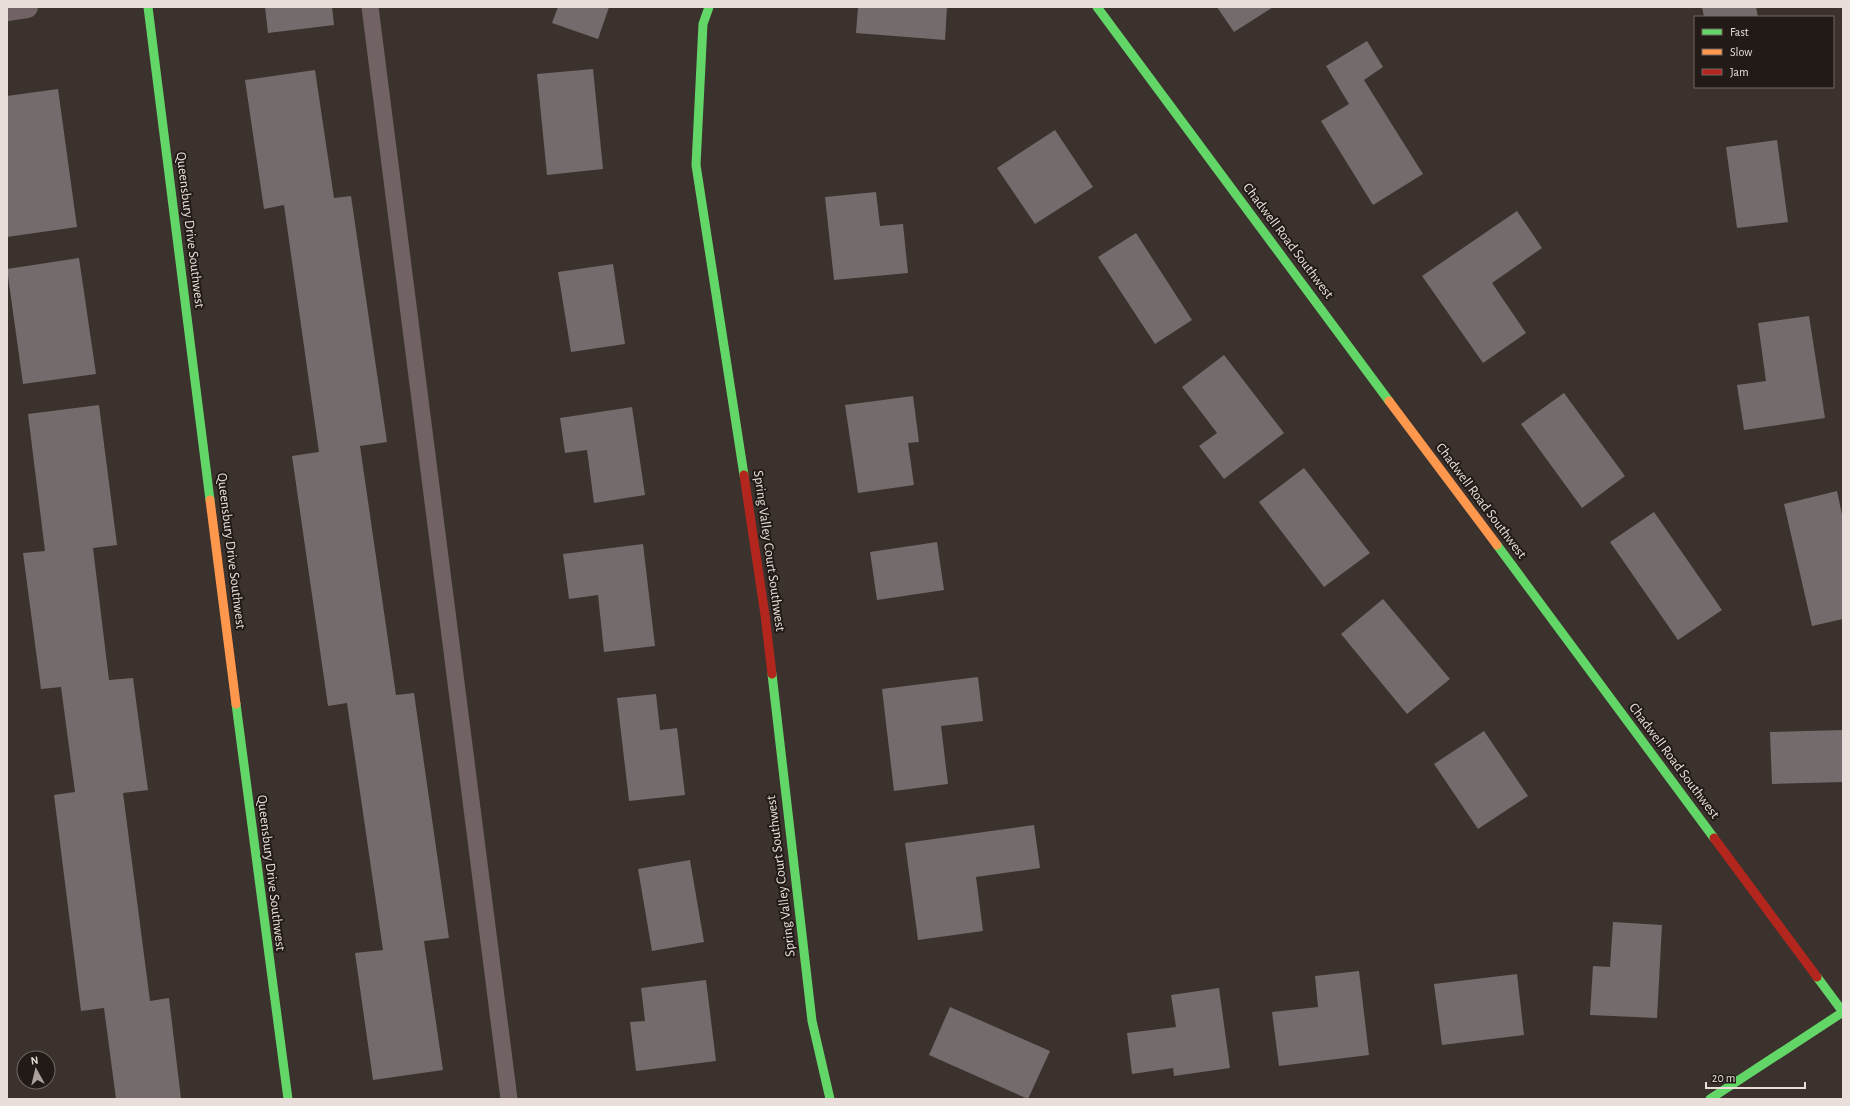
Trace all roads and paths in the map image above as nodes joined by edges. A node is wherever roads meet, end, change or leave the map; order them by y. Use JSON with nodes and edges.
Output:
{"nodes":[{"id":1,"x":27,"y":7,"type":"edge"},
{"id":2,"x":148,"y":7,"type":"edge"},
{"id":3,"x":370,"y":7,"type":"edge"},
{"id":4,"x":709,"y":7,"type":"edge"},
{"id":5,"x":1096,"y":7,"type":"edge"},
{"id":6,"x":7,"y":10,"type":"edge"},
{"id":7,"x":1843,"y":1012,"type":"edge"},
{"id":8,"x":288,"y":1099,"type":"edge"},
{"id":9,"x":509,"y":1099,"type":"edge"},
{"id":10,"x":830,"y":1099,"type":"edge"},
{"id":11,"x":1710,"y":1099,"type":"edge"}],
"edges":[{"from":1,"to":6,"type":"street"},
{"from":2,"to":8,"type":"street","name":"Queensbury Drive Southwest"},
{"from":3,"to":9,"type":"lane"},
{"from":4,"to":10,"type":"street","name":"Spring Valley Court Southwest"},
{"from":5,"to":7,"type":"street","name":"Chadwell Road Southwest"},
{"from":7,"to":11,"type":"street"}]}
